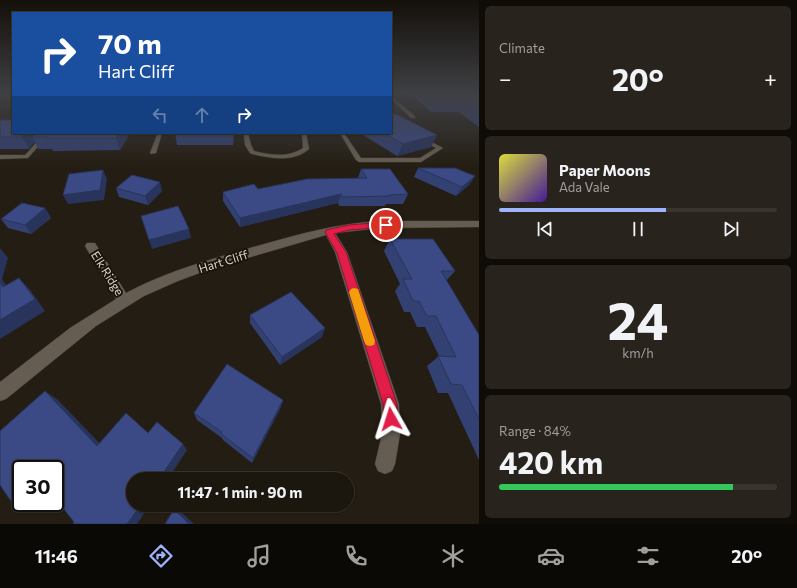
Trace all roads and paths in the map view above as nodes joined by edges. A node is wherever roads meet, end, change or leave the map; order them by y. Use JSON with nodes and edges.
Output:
{"nodes":[{"id":1,"x":47,"y":134,"type":"edge"},
{"id":2,"x":160,"y":134,"type":"edge"},
{"id":3,"x":246,"y":134,"type":"edge"},
{"id":4,"x":304,"y":134,"type":"edge"},
{"id":5,"x":343,"y":134,"type":"edge"},
{"id":6,"x":419,"y":137,"type":"edge"},
{"id":7,"x":153,"y":152,"type":"dead end"},
{"id":8,"x":0,"y":157,"type":"edge"},
{"id":9,"x":479,"y":224,"type":"edge"},
{"id":10,"x":329,"y":232,"type":"junction"},
{"id":11,"x":91,"y":246,"type":"dead end"},
{"id":12,"x":124,"y":300,"type":"junction"},
{"id":13,"x":0,"y":393,"type":"edge"},
{"id":14,"x":384,"y":464,"type":"dead end"}],
"edges":[{"from":1,"to":8,"type":"lane"},
{"from":2,"to":7,"type":"lane"},
{"from":3,"to":4,"type":"lane"},
{"from":5,"to":6,"type":"lane"},
{"from":9,"to":10,"type":"street","name":"Hart Cliff"},
{"from":10,"to":12,"type":"street","name":"Hart Cliff"},
{"from":10,"to":14,"type":"street"},
{"from":11,"to":12,"type":"street","name":"Elk Ridge"},
{"from":12,"to":13,"type":"street","name":"Hart Cliff"}]}
